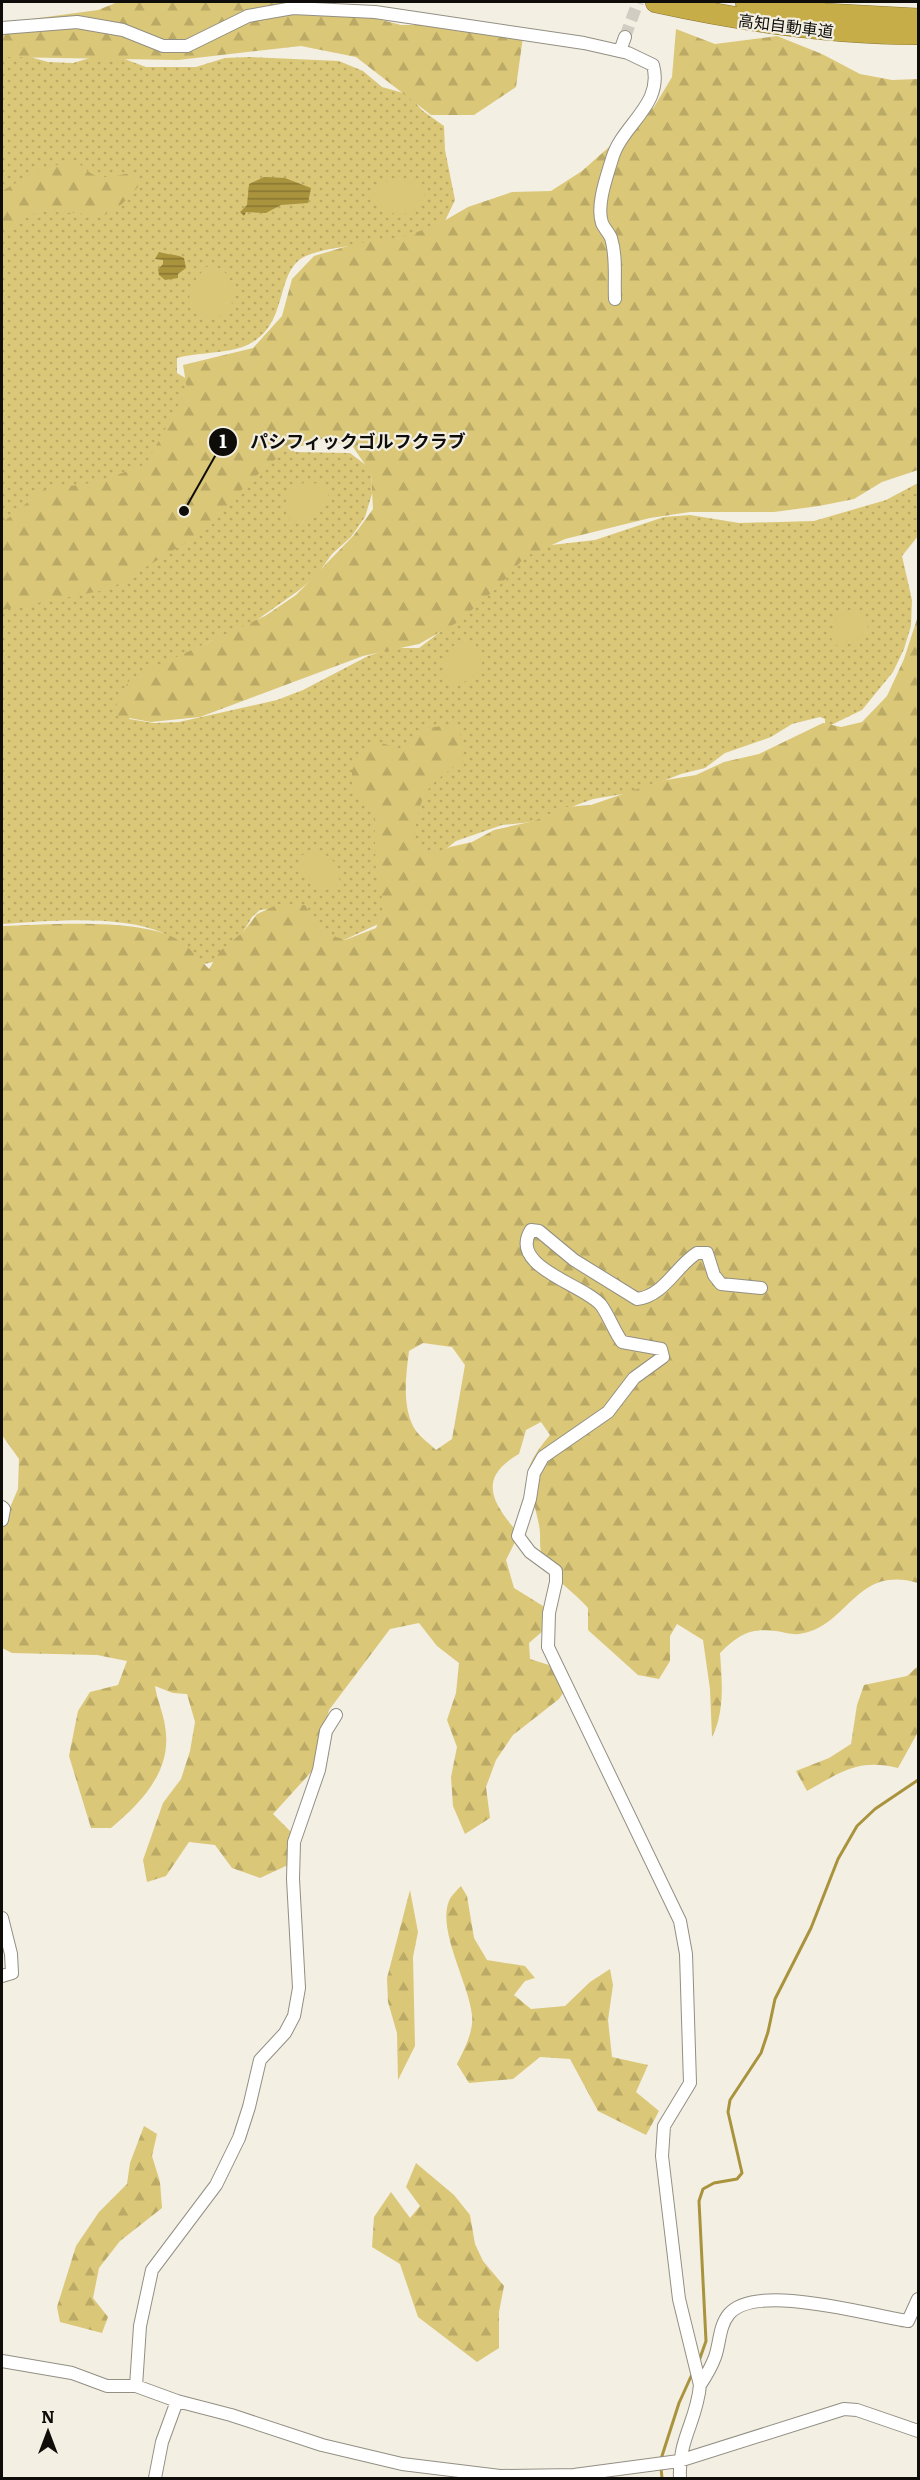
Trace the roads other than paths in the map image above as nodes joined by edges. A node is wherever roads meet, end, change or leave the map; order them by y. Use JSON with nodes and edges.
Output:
{"nodes":[{"id":1,"x":656,"y":2,"type":"edge"},
{"id":2,"x":746,"y":2,"type":"edge"},
{"id":3,"x":918,"y":19,"type":"edge"},
{"id":4,"x":2,"y":28,"type":"edge"},
{"id":5,"x":918,"y":34,"type":"edge"},
{"id":6,"x":625,"y":37,"type":"tunnel mouth"},
{"id":7,"x":620,"y":51,"type":"junction"},
{"id":8,"x":615,"y":299,"type":"dead end"},
{"id":9,"x":760,"y":1288,"type":"dead end"},
{"id":10,"x":2,"y":1507,"type":"edge"},
{"id":11,"x":2,"y":1520,"type":"edge"},
{"id":12,"x":336,"y":1715,"type":"dead end"},
{"id":13,"x":2,"y":1918,"type":"edge"},
{"id":14,"x":2,"y":1976,"type":"edge"},
{"id":15,"x":918,"y":2299,"type":"edge"},
{"id":16,"x":2,"y":2361,"type":"edge"},
{"id":17,"x":700,"y":2385,"type":"junction"},
{"id":18,"x":136,"y":2386,"type":"junction"},
{"id":19,"x":177,"y":2402,"type":"junction"},
{"id":20,"x":918,"y":2431,"type":"edge"},
{"id":21,"x":678,"y":2461,"type":"junction"},
{"id":22,"x":155,"y":2478,"type":"edge"},
{"id":23,"x":680,"y":2478,"type":"edge"}],
"edges":[{"from":1,"to":5,"type":"highway","name":"高知自動車道"},
{"from":2,"to":3,"type":"highway","name":"高知自動車道"},
{"from":4,"to":7,"type":"street"},
{"from":6,"to":7,"type":"street"},
{"from":7,"to":8,"type":"street"},
{"from":9,"to":17,"type":"street"},
{"from":10,"to":11,"type":"street"},
{"from":12,"to":18,"type":"street"},
{"from":13,"to":14,"type":"street"},
{"from":15,"to":17,"type":"street"},
{"from":16,"to":18,"type":"street"},
{"from":17,"to":21,"type":"street"},
{"from":18,"to":19,"type":"street"},
{"from":19,"to":21,"type":"street"},
{"from":19,"to":22,"type":"street"},
{"from":20,"to":21,"type":"street"},
{"from":21,"to":23,"type":"street"}]}
